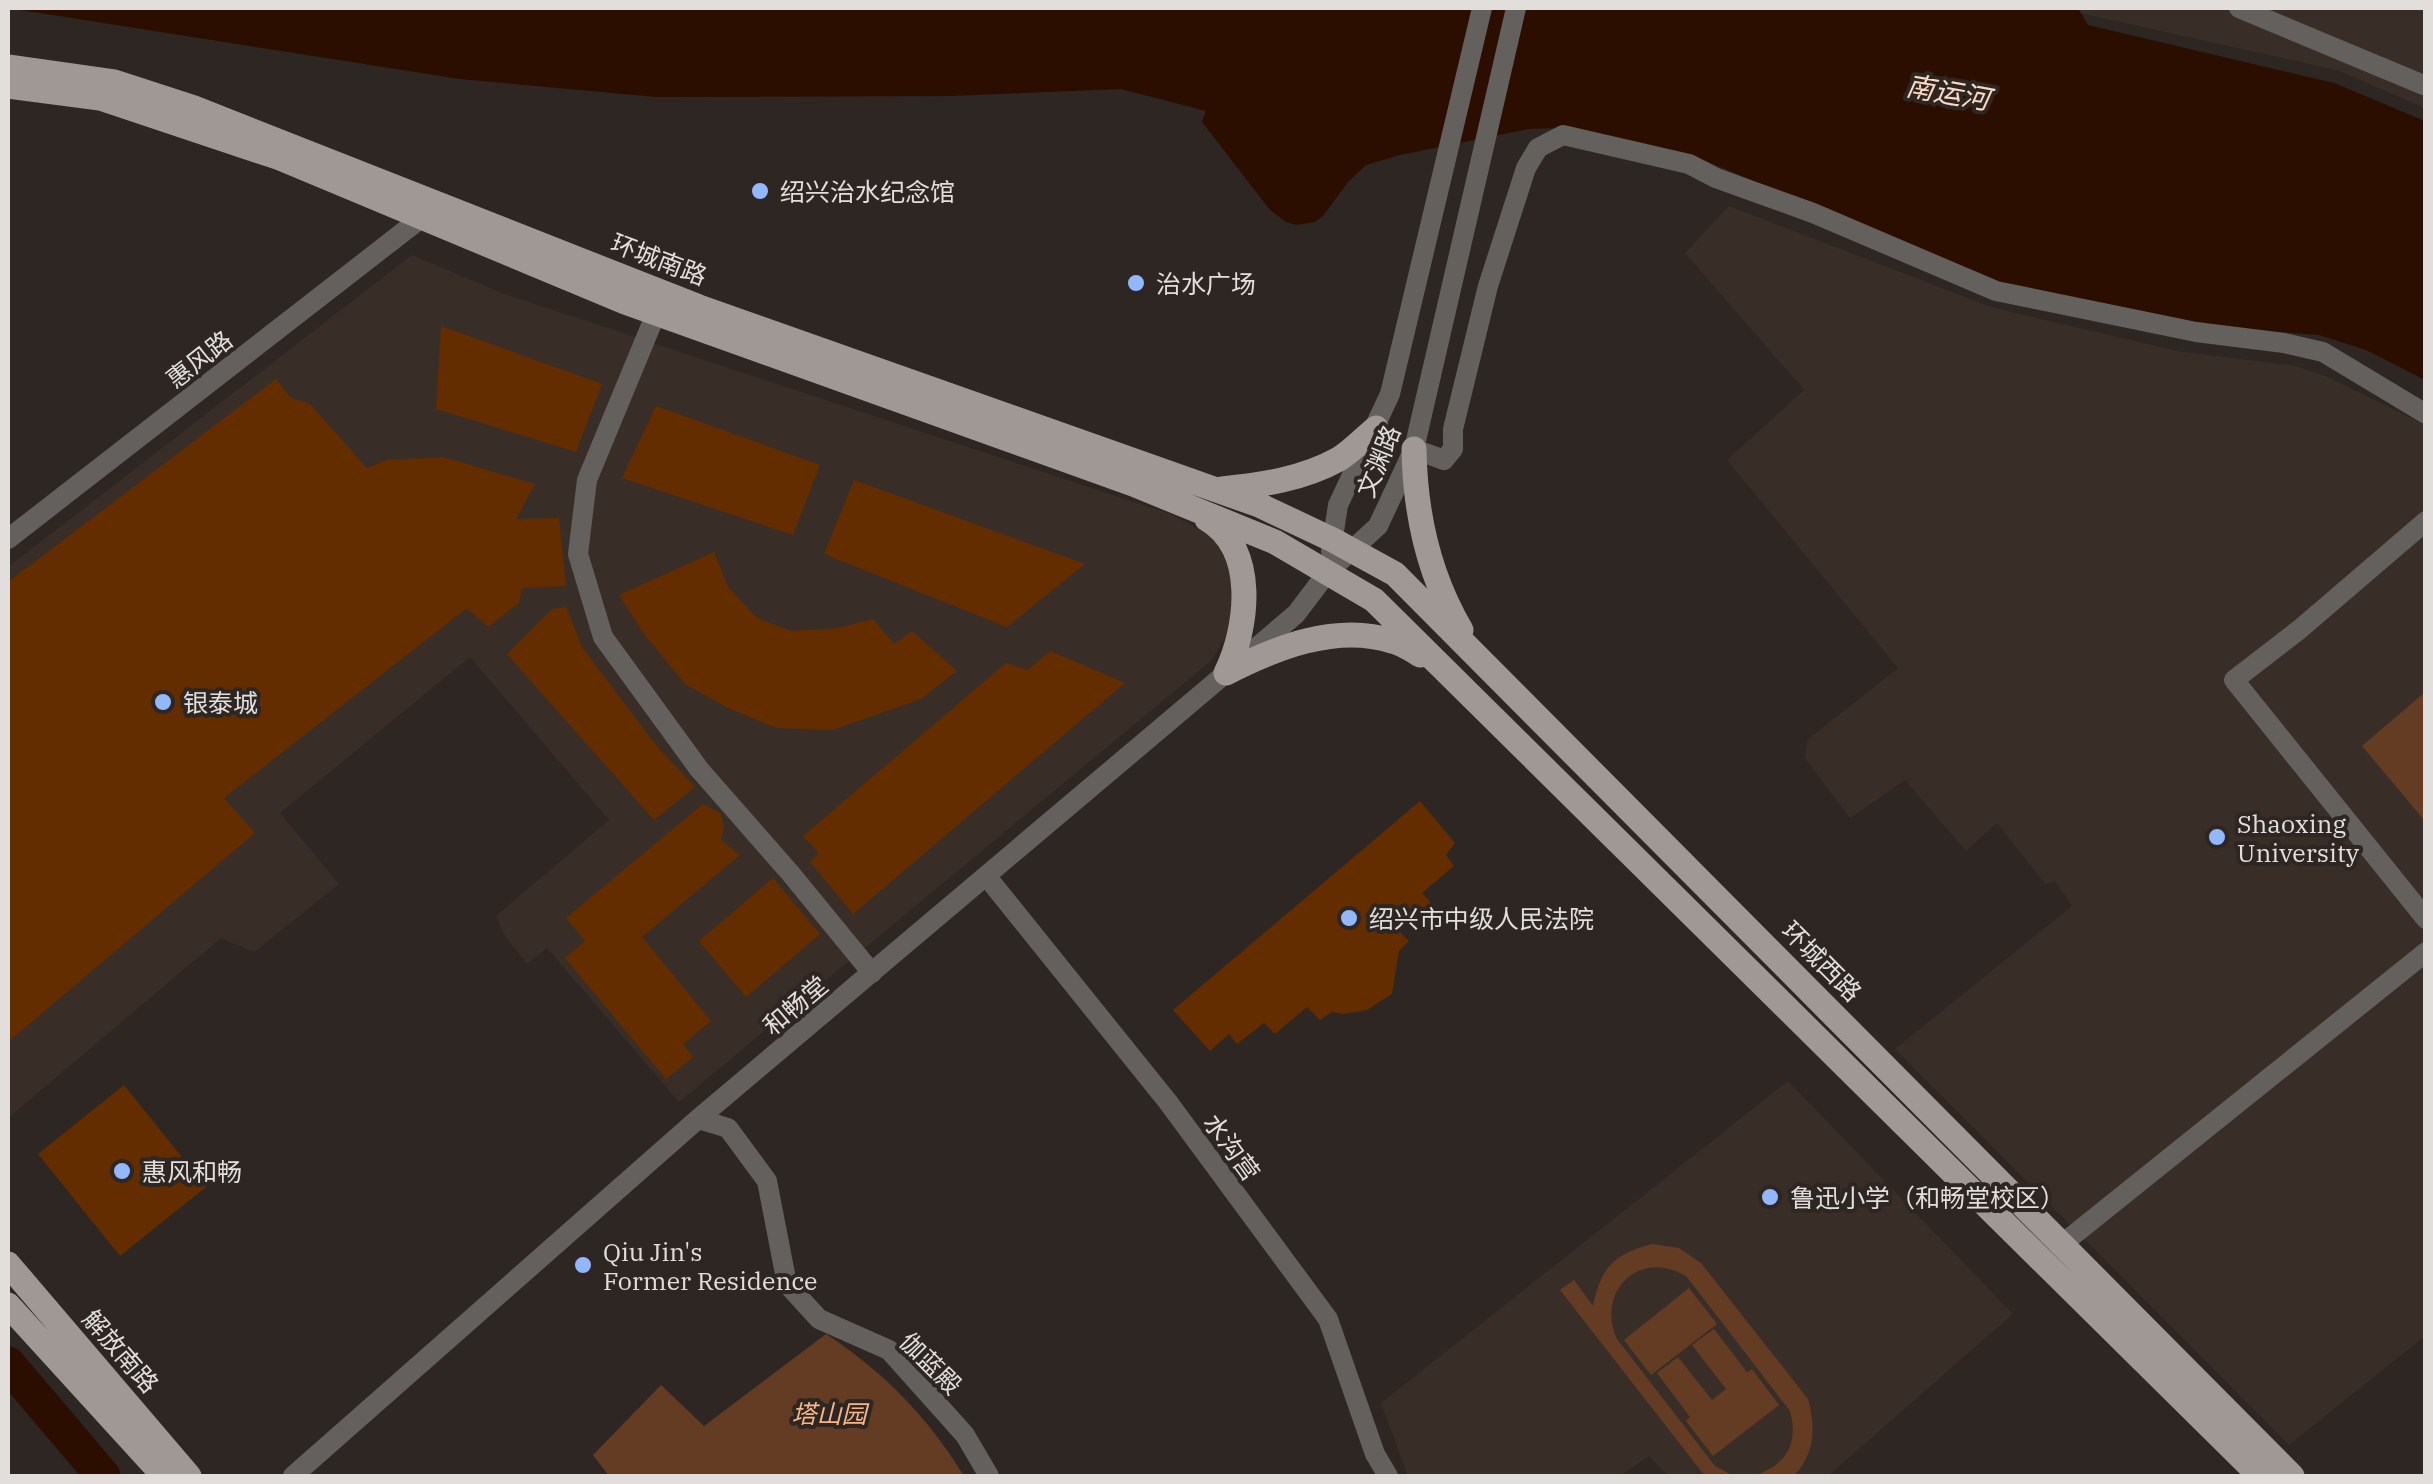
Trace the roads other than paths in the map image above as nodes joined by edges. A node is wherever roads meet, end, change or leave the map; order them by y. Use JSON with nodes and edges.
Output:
{"nodes":[{"id":1,"x":1482,"y":8,"type":"edge"},
{"id":2,"x":1516,"y":8,"type":"edge"},
{"id":3,"x":2246,"y":9,"type":"edge"},
{"id":4,"x":8,"y":67,"type":"edge"},
{"id":5,"x":8,"y":86,"type":"edge"},
{"id":6,"x":2426,"y":86,"type":"edge"},
{"id":7,"x":420,"y":219,"type":"junction"},
{"id":8,"x":660,"y":303,"type":"junction"},
{"id":9,"x":2426,"y":414,"type":"edge"},
{"id":10,"x":1376,"y":428,"type":"junction"},
{"id":11,"x":1414,"y":449,"type":"junction"},
{"id":12,"x":1218,"y":490,"type":"junction"},
{"id":13,"x":1182,"y":504,"type":"junction"},
{"id":14,"x":1288,"y":517,"type":"joint"},
{"id":15,"x":2426,"y":521,"type":"edge"},
{"id":16,"x":8,"y":538,"type":"edge"},
{"id":17,"x":1342,"y":545,"type":"junction"},
{"id":18,"x":1327,"y":572,"type":"junction"},
{"id":19,"x":1484,"y":664,"type":"junction"},
{"id":20,"x":1226,"y":673,"type":"junction"},
{"id":21,"x":1460,"y":685,"type":"junction"},
{"id":22,"x":986,"y":877,"type":"junction"},
{"id":23,"x":2426,"y":919,"type":"edge"},
{"id":24,"x":2426,"y":952,"type":"edge"},
{"id":25,"x":872,"y":973,"type":"junction"},
{"id":26,"x":698,"y":1119,"type":"junction"},
{"id":27,"x":2061,"y":1244,"type":"junction"},
{"id":28,"x":8,"y":1264,"type":"edge"},
{"id":29,"x":8,"y":1304,"type":"edge"},
{"id":30,"x":164,"y":1476,"type":"edge"},
{"id":31,"x":190,"y":1476,"type":"edge"},
{"id":32,"x":293,"y":1476,"type":"edge"},
{"id":33,"x":990,"y":1476,"type":"edge"},
{"id":34,"x":1388,"y":1476,"type":"edge"},
{"id":35,"x":2260,"y":1476,"type":"edge"},
{"id":36,"x":2292,"y":1476,"type":"edge"}],
"edges":[{"from":1,"to":10,"type":"street","name":"文渊路"},
{"from":2,"to":11,"type":"street","name":"文渊路"},
{"from":3,"to":6,"type":"street"},
{"from":4,"to":8,"type":"main road","name":"环城南路"},
{"from":5,"to":7,"type":"main road","name":"环城南路"},
{"from":7,"to":8,"type":"main road","name":"环城南路"},
{"from":7,"to":16,"type":"street","name":"惠风路"},
{"from":8,"to":12,"type":"main road","name":"环城南路"},
{"from":8,"to":13,"type":"main road","name":"环城南路"},
{"from":8,"to":25,"type":"street"},
{"from":9,"to":11,"type":"street"},
{"from":10,"to":12,"type":"main road"},
{"from":10,"to":17,"type":"street","name":"文渊路"},
{"from":11,"to":17,"type":"street","name":"文渊路"},
{"from":11,"to":19,"type":"main road"},
{"from":12,"to":14,"type":"main road","name":"环城南路"},
{"from":13,"to":18,"type":"main road","name":"环城南路"},
{"from":13,"to":20,"type":"main road"},
{"from":14,"to":17,"type":"main road","name":"环城西路"},
{"from":15,"to":23,"type":"street"},
{"from":17,"to":18,"type":"street","name":"文渊路"},
{"from":17,"to":19,"type":"main road","name":"环城西路"},
{"from":18,"to":20,"type":"street","name":"和畅堂"},
{"from":18,"to":21,"type":"main road"},
{"from":19,"to":27,"type":"main road","name":"环城西路"},
{"from":20,"to":21,"type":"main road"},
{"from":20,"to":22,"type":"street","name":"和畅堂"},
{"from":21,"to":35,"type":"main road"},
{"from":22,"to":25,"type":"street","name":"和畅堂"},
{"from":22,"to":34,"type":"street","name":"水沟营"},
{"from":24,"to":27,"type":"street"},
{"from":25,"to":26,"type":"street","name":"和畅堂"},
{"from":26,"to":32,"type":"street","name":"和畅堂"},
{"from":26,"to":33,"type":"street","name":"伽蓝殿"},
{"from":27,"to":36,"type":"main road","name":"环城西路"},
{"from":28,"to":31,"type":"main road","name":"解放南路"},
{"from":29,"to":30,"type":"main road","name":"解放南路"}]}
